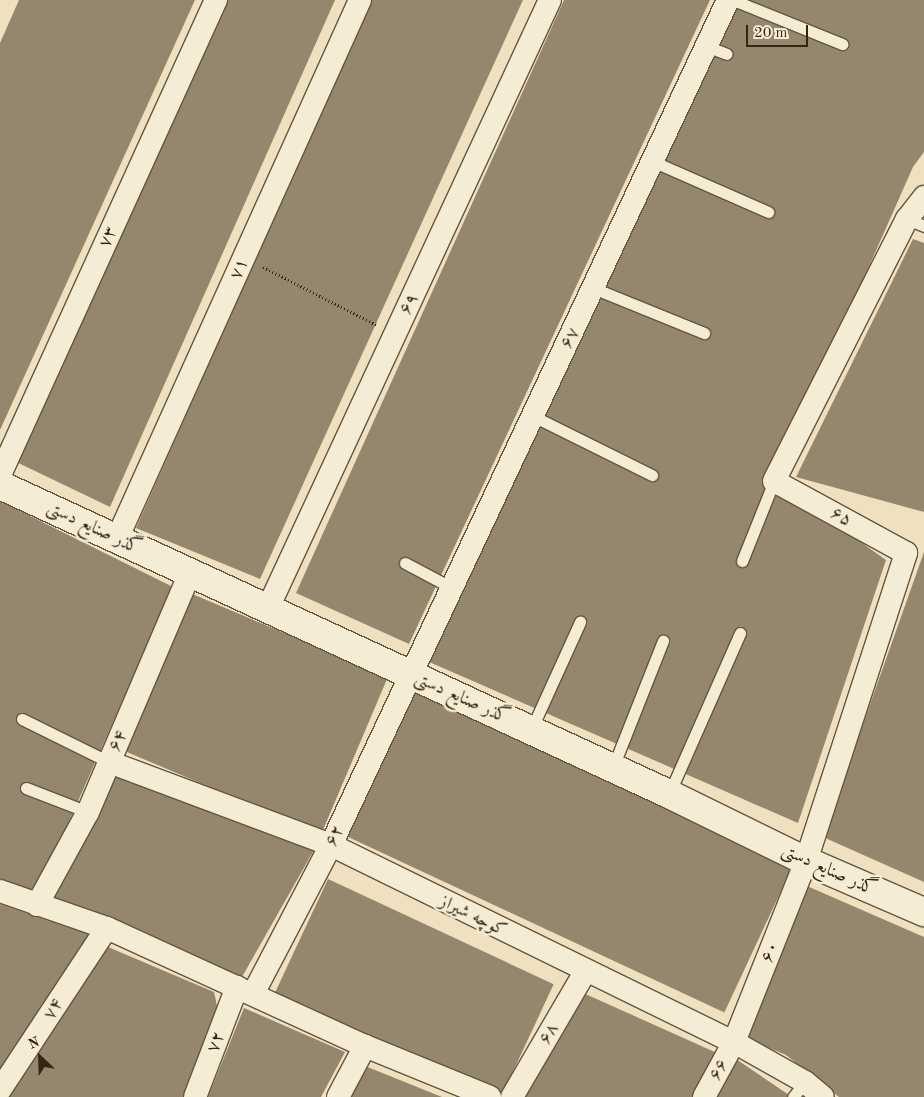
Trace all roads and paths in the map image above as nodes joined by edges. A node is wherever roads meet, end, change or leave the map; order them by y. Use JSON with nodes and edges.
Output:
{"nodes":[{"id":1,"x":216,"y":0,"type":"edge"},
{"id":2,"x":360,"y":0,"type":"edge"},
{"id":3,"x":550,"y":0,"type":"edge"},
{"id":4,"x":728,"y":0,"type":"edge"},
{"id":5,"x":733,"y":0,"type":"edge"},
{"id":6,"x":842,"y":44,"type":"dead end"},
{"id":7,"x":706,"y":46,"type":"junction"},
{"id":8,"x":727,"y":54,"type":"dead end"},
{"id":9,"x":652,"y":161,"type":"junction"},
{"id":10,"x":924,"y":197,"type":"edge"},
{"id":11,"x":768,"y":212,"type":"dead end"},
{"id":12,"x":915,"y":223,"type":"edge"},
{"id":13,"x":244,"y":257,"type":"junction"},
{"id":14,"x":593,"y":288,"type":"junction"},
{"id":15,"x":704,"y":332,"type":"dead end"},
{"id":16,"x":395,"y":334,"type":"junction"},
{"id":17,"x":533,"y":416,"type":"junction"},
{"id":18,"x":0,"y":475,"type":"edge"},
{"id":19,"x":652,"y":475,"type":"dead end"},
{"id":20,"x":774,"y":481,"type":"junction"},
{"id":21,"x":0,"y":485,"type":"edge"},
{"id":22,"x":117,"y":539,"type":"junction"},
{"id":23,"x":742,"y":561,"type":"dead end"},
{"id":24,"x":405,"y":563,"type":"dead end"},
{"id":25,"x":190,"y":572,"type":"junction"},
{"id":26,"x":452,"y":588,"type":"junction"},
{"id":27,"x":268,"y":608,"type":"junction"},
{"id":28,"x":580,"y":622,"type":"dead end"},
{"id":29,"x":740,"y":633,"type":"dead end"},
{"id":30,"x":663,"y":641,"type":"dead end"},
{"id":31,"x":412,"y":676,"type":"junction"},
{"id":32,"x":22,"y":719,"type":"dead end"},
{"id":33,"x":531,"y":730,"type":"junction"},
{"id":34,"x":109,"y":762,"type":"junction"},
{"id":35,"x":613,"y":767,"type":"junction"},
{"id":36,"x":26,"y":788,"type":"dead end"},
{"id":37,"x":669,"y":794,"type":"junction"},
{"id":38,"x":88,"y":812,"type":"junction"},
{"id":39,"x":331,"y":845,"type":"junction"},
{"id":40,"x":806,"y":861,"type":"junction"},
{"id":41,"x":0,"y":891,"type":"edge"},
{"id":42,"x":37,"y":905,"type":"junction"},
{"id":43,"x":924,"y":912,"type":"edge"},
{"id":44,"x":107,"y":928,"type":"junction"},
{"id":45,"x":585,"y":972,"type":"junction"},
{"id":46,"x":245,"y":991,"type":"junction"},
{"id":47,"x":734,"y":1042,"type":"junction"},
{"id":48,"x":365,"y":1046,"type":"junction"},
{"id":49,"x":0,"y":1090,"type":"edge"},
{"id":50,"x":799,"y":1090,"type":"edge"},
{"id":51,"x":196,"y":1097,"type":"edge"},
{"id":52,"x":338,"y":1097,"type":"edge"},
{"id":53,"x":490,"y":1097,"type":"edge"},
{"id":54,"x":512,"y":1097,"type":"edge"},
{"id":55,"x":704,"y":1097,"type":"edge"},
{"id":56,"x":823,"y":1097,"type":"edge"}],
"edges":[{"from":1,"to":18,"type":"street","name":"۷۳"},
{"from":2,"to":13,"type":"street","name":"۷۱"},
{"from":3,"to":16,"type":"street","name":"۶۹"},
{"from":4,"to":7,"type":"street","name":"۶۷"},
{"from":5,"to":6,"type":"lane"},
{"from":7,"to":8,"type":"lane"},
{"from":7,"to":9,"type":"street","name":"۶۷"},
{"from":9,"to":11,"type":"lane"},
{"from":9,"to":14,"type":"street","name":"۶۷"},
{"from":10,"to":12,"type":"street"},
{"from":12,"to":20,"type":"street"},
{"from":13,"to":16,"type":"path"},
{"from":13,"to":22,"type":"street","name":"۷۱"},
{"from":14,"to":15,"type":"lane"},
{"from":14,"to":17,"type":"street","name":"۶۷"},
{"from":16,"to":27,"type":"street","name":"۶۹"},
{"from":17,"to":19,"type":"lane"},
{"from":17,"to":26,"type":"street","name":"۶۷"},
{"from":20,"to":23,"type":"lane"},
{"from":20,"to":40,"type":"street","name":"۶۵"},
{"from":21,"to":22,"type":"main road","name":"گذر صنایع دستی"},
{"from":22,"to":25,"type":"main road","name":"گذر صنایع دستی"},
{"from":24,"to":26,"type":"lane"},
{"from":25,"to":27,"type":"main road","name":"گذر صنایع دستی"},
{"from":25,"to":34,"type":"street","name":"۶۴"},
{"from":26,"to":31,"type":"street","name":"۶۷"},
{"from":27,"to":31,"type":"main road","name":"گذر صنایع دستی"},
{"from":28,"to":33,"type":"lane"},
{"from":29,"to":37,"type":"lane"},
{"from":30,"to":35,"type":"lane"},
{"from":31,"to":33,"type":"main road","name":"گذر صنایع دستی"},
{"from":31,"to":39,"type":"street","name":"۶۲"},
{"from":32,"to":34,"type":"lane"},
{"from":33,"to":35,"type":"main road","name":"گذر صنایع دستی"},
{"from":34,"to":38,"type":"street","name":"۶۴"},
{"from":34,"to":39,"type":"street","name":"کوچه شیراز"},
{"from":35,"to":37,"type":"main road","name":"گذر صنایع دستی"},
{"from":36,"to":38,"type":"lane"},
{"from":37,"to":40,"type":"main road","name":"گذر صنایع دستی"},
{"from":38,"to":42,"type":"street","name":"۶۴"},
{"from":39,"to":45,"type":"street","name":"کوچه شیراز"},
{"from":39,"to":46,"type":"street","name":"۶۲"},
{"from":40,"to":43,"type":"main road","name":"گذر صنایع دستی"},
{"from":40,"to":47,"type":"street","name":"۶۰"},
{"from":41,"to":42,"type":"street"},
{"from":42,"to":44,"type":"street"},
{"from":44,"to":46,"type":"street"},
{"from":44,"to":49,"type":"street","name":"۷۴"},
{"from":45,"to":47,"type":"street","name":"کوچه شیراز"},
{"from":45,"to":54,"type":"street","name":"۶۸"},
{"from":46,"to":48,"type":"street"},
{"from":46,"to":51,"type":"street","name":"۷۲"},
{"from":47,"to":50,"type":"street","name":"کوچه شیراز"},
{"from":47,"to":55,"type":"street","name":"۶۶"},
{"from":48,"to":52,"type":"street"},
{"from":48,"to":53,"type":"street"},
{"from":50,"to":56,"type":"street","name":"کوچه شیراز"}]}
